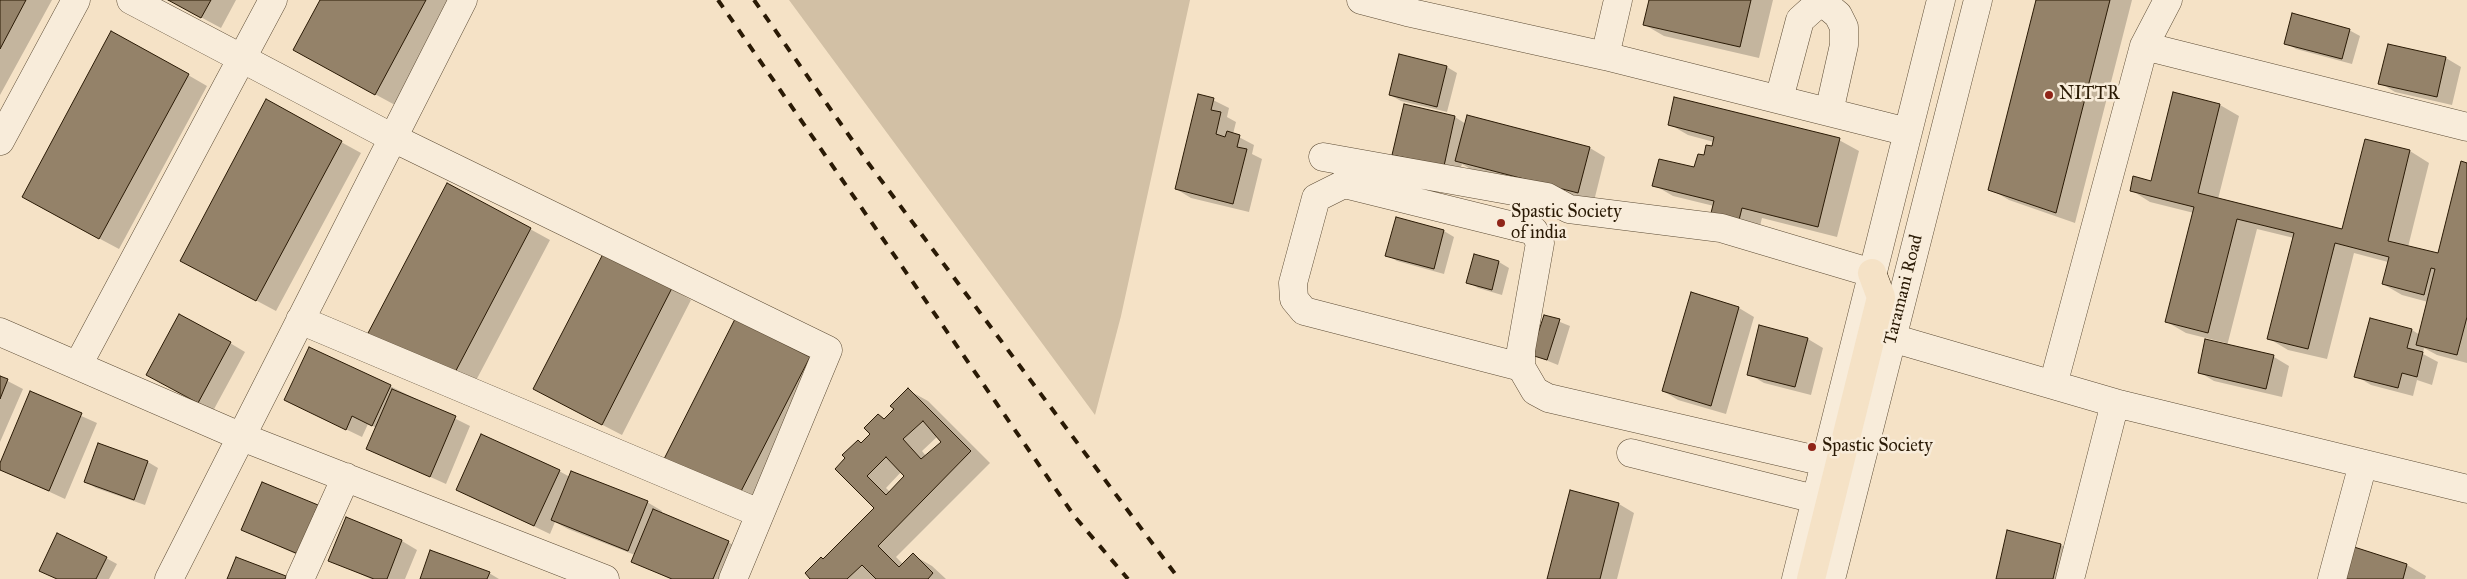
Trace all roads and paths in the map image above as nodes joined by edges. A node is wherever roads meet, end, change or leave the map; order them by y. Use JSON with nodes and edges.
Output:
{"nodes":[{"id":1,"x":76,"y":0,"type":"edge"},
{"id":2,"x":131,"y":0,"type":"edge"},
{"id":3,"x":273,"y":0,"type":"edge"},
{"id":4,"x":462,"y":0,"type":"edge"},
{"id":5,"x":1361,"y":0,"type":"edge"},
{"id":6,"x":1618,"y":0,"type":"edge"},
{"id":7,"x":1941,"y":0,"type":"edge"},
{"id":8,"x":1978,"y":0,"type":"edge"},
{"id":9,"x":2168,"y":0,"type":"edge"},
{"id":10,"x":1820,"y":1,"type":"edge"},
{"id":11,"x":2144,"y":46,"type":"junction"},
{"id":12,"x":1605,"y":56,"type":"junction"},
{"id":13,"x":242,"y":59,"type":"junction"},
{"id":14,"x":1779,"y":99,"type":"junction"},
{"id":15,"x":1830,"y":112,"type":"junction"},
{"id":16,"x":2467,"y":126,"type":"edge"},
{"id":17,"x":1908,"y":132,"type":"junction"},
{"id":18,"x":393,"y":138,"type":"junction"},
{"id":19,"x":0,"y":141,"type":"edge"},
{"id":20,"x":1323,"y":157,"type":"dead end"},
{"id":21,"x":1872,"y":273,"type":"junction"},
{"id":22,"x":300,"y":320,"type":"junction"},
{"id":23,"x":0,"y":332,"type":"edge"},
{"id":24,"x":1892,"y":338,"type":"junction"},
{"id":25,"x":78,"y":365,"type":"junction"},
{"id":26,"x":1521,"y":367,"type":"junction"},
{"id":27,"x":2053,"y":386,"type":"junction"},
{"id":28,"x":2115,"y":403,"type":"junction"},
{"id":29,"x":242,"y":437,"type":"junction"},
{"id":30,"x":1631,"y":453,"type":"dead end"},
{"id":31,"x":1825,"y":462,"type":"junction"},
{"id":32,"x":2364,"y":464,"type":"junction"},
{"id":33,"x":346,"y":478,"type":"junction"},
{"id":34,"x":2467,"y":489,"type":"edge"},
{"id":35,"x":1816,"y":499,"type":"junction"},
{"id":36,"x":759,"y":513,"type":"junction"},
{"id":37,"x":170,"y":579,"type":"edge"},
{"id":38,"x":300,"y":579,"type":"edge"},
{"id":39,"x":604,"y":579,"type":"edge"},
{"id":40,"x":733,"y":579,"type":"edge"},
{"id":41,"x":1796,"y":579,"type":"edge"},
{"id":42,"x":1812,"y":579,"type":"edge"},
{"id":43,"x":1830,"y":579,"type":"edge"},
{"id":44,"x":2070,"y":579,"type":"edge"},
{"id":45,"x":2332,"y":579,"type":"edge"}],
"edges":[{"from":1,"to":19,"type":"street"},
{"from":2,"to":13,"type":"street"},
{"from":3,"to":13,"type":"street"},
{"from":4,"to":18,"type":"street"},
{"from":5,"to":12,"type":"street"},
{"from":6,"to":12,"type":"street"},
{"from":7,"to":17,"type":"street","name":"Taramani Road"},
{"from":8,"to":24,"type":"street","name":"Taramani Road"},
{"from":9,"to":11,"type":"street"},
{"from":10,"to":14,"type":"street"},
{"from":10,"to":15,"type":"street"},
{"from":11,"to":16,"type":"street"},
{"from":11,"to":27,"type":"street"},
{"from":12,"to":14,"type":"street"},
{"from":13,"to":18,"type":"street"},
{"from":13,"to":25,"type":"street"},
{"from":14,"to":15,"type":"street"},
{"from":15,"to":17,"type":"street"},
{"from":17,"to":21,"type":"street","name":"Taramani Road"},
{"from":18,"to":22,"type":"street"},
{"from":18,"to":36,"type":"street"},
{"from":20,"to":21,"type":"street"},
{"from":21,"to":31,"type":"street","name":"Taramani Road"},
{"from":21,"to":42,"type":"main road"},
{"from":22,"to":29,"type":"street"},
{"from":22,"to":36,"type":"street"},
{"from":23,"to":25,"type":"street"},
{"from":24,"to":27,"type":"street"},
{"from":24,"to":43,"type":"street","name":"Taramani Road"},
{"from":25,"to":29,"type":"street"},
{"from":26,"to":26,"type":"street"},
{"from":26,"to":31,"type":"street"},
{"from":27,"to":28,"type":"street"},
{"from":28,"to":32,"type":"street"},
{"from":28,"to":44,"type":"street"},
{"from":29,"to":33,"type":"street"},
{"from":29,"to":37,"type":"street"},
{"from":30,"to":35,"type":"street"},
{"from":31,"to":35,"type":"street","name":"Taramani Road"},
{"from":32,"to":34,"type":"street"},
{"from":32,"to":45,"type":"street"},
{"from":33,"to":38,"type":"street"},
{"from":33,"to":39,"type":"street"},
{"from":35,"to":41,"type":"street","name":"Taramani Road"},
{"from":36,"to":40,"type":"street"}]}
